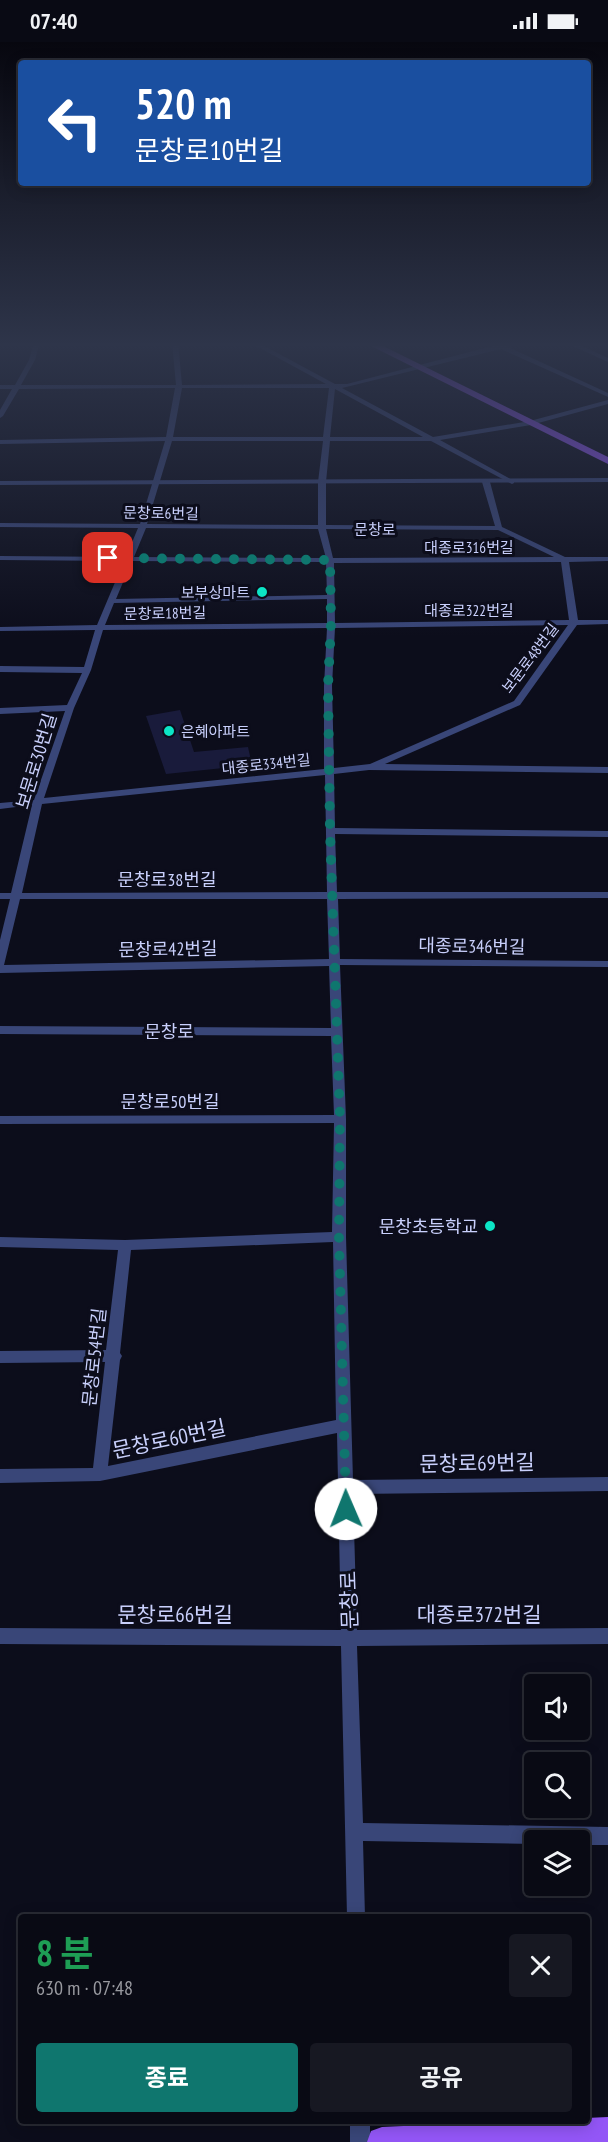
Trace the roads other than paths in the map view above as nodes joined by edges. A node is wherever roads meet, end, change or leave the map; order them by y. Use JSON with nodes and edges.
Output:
{"nodes":[{"id":1,"x":113,"y":440,"type":"edge"},
{"id":2,"x":169,"y":440,"type":"edge"},
{"id":3,"x":327,"y":440,"type":"edge"},
{"id":4,"x":437,"y":440,"type":"edge"},
{"id":5,"x":566,"y":440,"type":"edge"},
{"id":6,"x":0,"y":442,"type":"edge"},
{"id":7,"x":608,"y":460,"type":"edge"},
{"id":8,"x":608,"y":480,"type":"edge"},
{"id":9,"x":155,"y":482,"type":"junction"},
{"id":10,"x":322,"y":482,"type":"junction"},
{"id":11,"x":486,"y":482,"type":"junction"},
{"id":12,"x":512,"y":482,"type":"junction"},
{"id":13,"x":0,"y":483,"type":"edge"},
{"id":14,"x":0,"y":525,"type":"edge"},
{"id":15,"x":143,"y":526,"type":"junction"},
{"id":16,"x":499,"y":528,"type":"junction"},
{"id":17,"x":322,"y":529,"type":"junction"},
{"id":18,"x":0,"y":558,"type":"edge"},
{"id":19,"x":129,"y":558,"type":"junction"},
{"id":20,"x":608,"y":559,"type":"edge"},
{"id":21,"x":330,"y":560,"type":"junction"},
{"id":22,"x":565,"y":560,"type":"junction"},
{"id":23,"x":330,"y":597,"type":"junction"},
{"id":24,"x":112,"y":600,"type":"junction"},
{"id":25,"x":608,"y":622,"type":"edge"},
{"id":26,"x":574,"y":623,"type":"junction"},
{"id":27,"x":331,"y":624,"type":"junction"},
{"id":28,"x":100,"y":627,"type":"junction"},
{"id":29,"x":0,"y":629,"type":"edge"},
{"id":30,"x":0,"y":669,"type":"edge"},
{"id":31,"x":87,"y":670,"type":"junction"},
{"id":32,"x":70,"y":708,"type":"junction"},
{"id":33,"x":0,"y":711,"type":"edge"},
{"id":34,"x":369,"y":767,"type":"junction"},
{"id":35,"x":608,"y":770,"type":"edge"},
{"id":36,"x":330,"y":772,"type":"junction"},
{"id":37,"x":39,"y":802,"type":"junction"},
{"id":38,"x":0,"y":806,"type":"edge"},
{"id":39,"x":330,"y":831,"type":"junction"},
{"id":40,"x":608,"y":834,"type":"edge"},
{"id":41,"x":333,"y":894,"type":"junction"},
{"id":42,"x":608,"y":895,"type":"edge"},
{"id":43,"x":0,"y":896,"type":"edge"},
{"id":44,"x":17,"y":896,"type":"junction"},
{"id":45,"x":336,"y":962,"type":"junction"},
{"id":46,"x":0,"y":963,"type":"edge"},
{"id":47,"x":608,"y":964,"type":"edge"},
{"id":48,"x":0,"y":969,"type":"edge"},
{"id":49,"x":0,"y":1030,"type":"edge"},
{"id":50,"x":337,"y":1032,"type":"junction"},
{"id":51,"x":340,"y":1119,"type":"junction"},
{"id":52,"x":0,"y":1120,"type":"edge"},
{"id":53,"x":339,"y":1237,"type":"junction"},
{"id":54,"x":0,"y":1242,"type":"edge"},
{"id":55,"x":125,"y":1245,"type":"junction"},
{"id":56,"x":115,"y":1356,"type":"junction"},
{"id":57,"x":0,"y":1357,"type":"edge"},
{"id":58,"x":345,"y":1425,"type":"junction"},
{"id":59,"x":100,"y":1474,"type":"junction"},
{"id":60,"x":0,"y":1476,"type":"edge"},
{"id":61,"x":608,"y":1484,"type":"edge"},
{"id":62,"x":346,"y":1487,"type":"junction"},
{"id":63,"x":0,"y":1636,"type":"edge"},
{"id":64,"x":608,"y":1636,"type":"edge"},
{"id":65,"x":350,"y":1638,"type":"junction"},
{"id":66,"x":354,"y":1832,"type":"junction"},
{"id":67,"x":608,"y":1836,"type":"edge"},
{"id":68,"x":356,"y":1914,"type":"edge"},
{"id":69,"x":360,"y":2124,"type":"edge"},
{"id":70,"x":608,"y":2132,"type":"edge"},
{"id":71,"x":360,"y":2142,"type":"edge"},
{"id":72,"x":382,"y":2142,"type":"edge"}],
"edges":[{"from":1,"to":6,"type":"street"},
{"from":2,"to":9,"type":"street","name":"보문로30번길"},
{"from":3,"to":10,"type":"street","name":"문창로"},
{"from":4,"to":12,"type":"street"},
{"from":5,"to":7,"type":"main road"},
{"from":8,"to":12,"type":"street"},
{"from":9,"to":10,"type":"street"},
{"from":9,"to":13,"type":"street"},
{"from":9,"to":15,"type":"street","name":"보문로30번길"},
{"from":10,"to":11,"type":"street"},
{"from":10,"to":17,"type":"street","name":"문창로"},
{"from":11,"to":12,"type":"street"},
{"from":11,"to":16,"type":"street"},
{"from":14,"to":15,"type":"street","name":"문창로6번길"},
{"from":15,"to":17,"type":"street","name":"문창로6번길"},
{"from":15,"to":19,"type":"street","name":"보문로30번길"},
{"from":16,"to":17,"type":"street","name":"문창로"},
{"from":16,"to":22,"type":"street"},
{"from":17,"to":21,"type":"street","name":"문창로"},
{"from":18,"to":19,"type":"street","name":"대종로316번길"},
{"from":19,"to":21,"type":"street","name":"대종로316번길"},
{"from":19,"to":24,"type":"street","name":"보문로30번길"},
{"from":20,"to":22,"type":"street","name":"대종로316번길"},
{"from":21,"to":22,"type":"street","name":"대종로316번길"},
{"from":21,"to":23,"type":"street","name":"문창로"},
{"from":22,"to":26,"type":"street","name":"보문로48번길"},
{"from":23,"to":24,"type":"street"},
{"from":23,"to":27,"type":"street","name":"문창로"},
{"from":24,"to":28,"type":"street","name":"보문로30번길"},
{"from":25,"to":26,"type":"street","name":"대종로322번길"},
{"from":26,"to":27,"type":"street","name":"대종로322번길"},
{"from":26,"to":34,"type":"street","name":"보문로48번길"},
{"from":27,"to":28,"type":"street","name":"문창로18번길"},
{"from":27,"to":36,"type":"street","name":"문창로"},
{"from":28,"to":29,"type":"street","name":"문창로18번길"},
{"from":28,"to":31,"type":"street","name":"보문로30번길"},
{"from":30,"to":31,"type":"street"},
{"from":31,"to":32,"type":"street","name":"보문로30번길"},
{"from":32,"to":33,"type":"street","name":"보문로30번길"},
{"from":32,"to":37,"type":"street","name":"보문로30번길"},
{"from":34,"to":35,"type":"street","name":"대종로334번길"},
{"from":34,"to":36,"type":"street","name":"대종로334번길"},
{"from":36,"to":37,"type":"street","name":"대종로334번길"},
{"from":36,"to":39,"type":"street","name":"문창로"},
{"from":37,"to":38,"type":"street","name":"대종로334번길"},
{"from":37,"to":44,"type":"street","name":"보문로30번길"},
{"from":39,"to":40,"type":"street"},
{"from":39,"to":41,"type":"street","name":"문창로"},
{"from":41,"to":42,"type":"street"},
{"from":41,"to":44,"type":"street","name":"문창로38번길"},
{"from":41,"to":45,"type":"street","name":"문창로"},
{"from":43,"to":44,"type":"street","name":"문창로38번길"},
{"from":44,"to":46,"type":"street","name":"보문로30번길"},
{"from":45,"to":47,"type":"street","name":"대종로346번길"},
{"from":45,"to":48,"type":"street","name":"문창로42번길"},
{"from":45,"to":50,"type":"street","name":"문창로"},
{"from":49,"to":50,"type":"street","name":"문창로"},
{"from":50,"to":51,"type":"street","name":"문창로"},
{"from":51,"to":52,"type":"street","name":"문창로50번길"},
{"from":51,"to":53,"type":"street","name":"문창로"},
{"from":53,"to":55,"type":"street"},
{"from":53,"to":58,"type":"street","name":"문창로"},
{"from":54,"to":55,"type":"street"},
{"from":55,"to":56,"type":"street","name":"문창로54번길"},
{"from":56,"to":57,"type":"street"},
{"from":56,"to":59,"type":"street","name":"문창로54번길"},
{"from":58,"to":59,"type":"street","name":"문창로60번길"},
{"from":58,"to":62,"type":"street","name":"문창로"},
{"from":59,"to":60,"type":"street","name":"문창로60번길"},
{"from":61,"to":62,"type":"street","name":"문창로69번길"},
{"from":62,"to":65,"type":"street","name":"문창로"},
{"from":63,"to":65,"type":"street","name":"문창로66번길"},
{"from":64,"to":65,"type":"street","name":"대종로372번길"},
{"from":65,"to":66,"type":"street","name":"문창로"},
{"from":66,"to":67,"type":"street"},
{"from":66,"to":68,"type":"street","name":"문창로"},
{"from":69,"to":71,"type":"street"},
{"from":70,"to":72,"type":"main road"}]}
